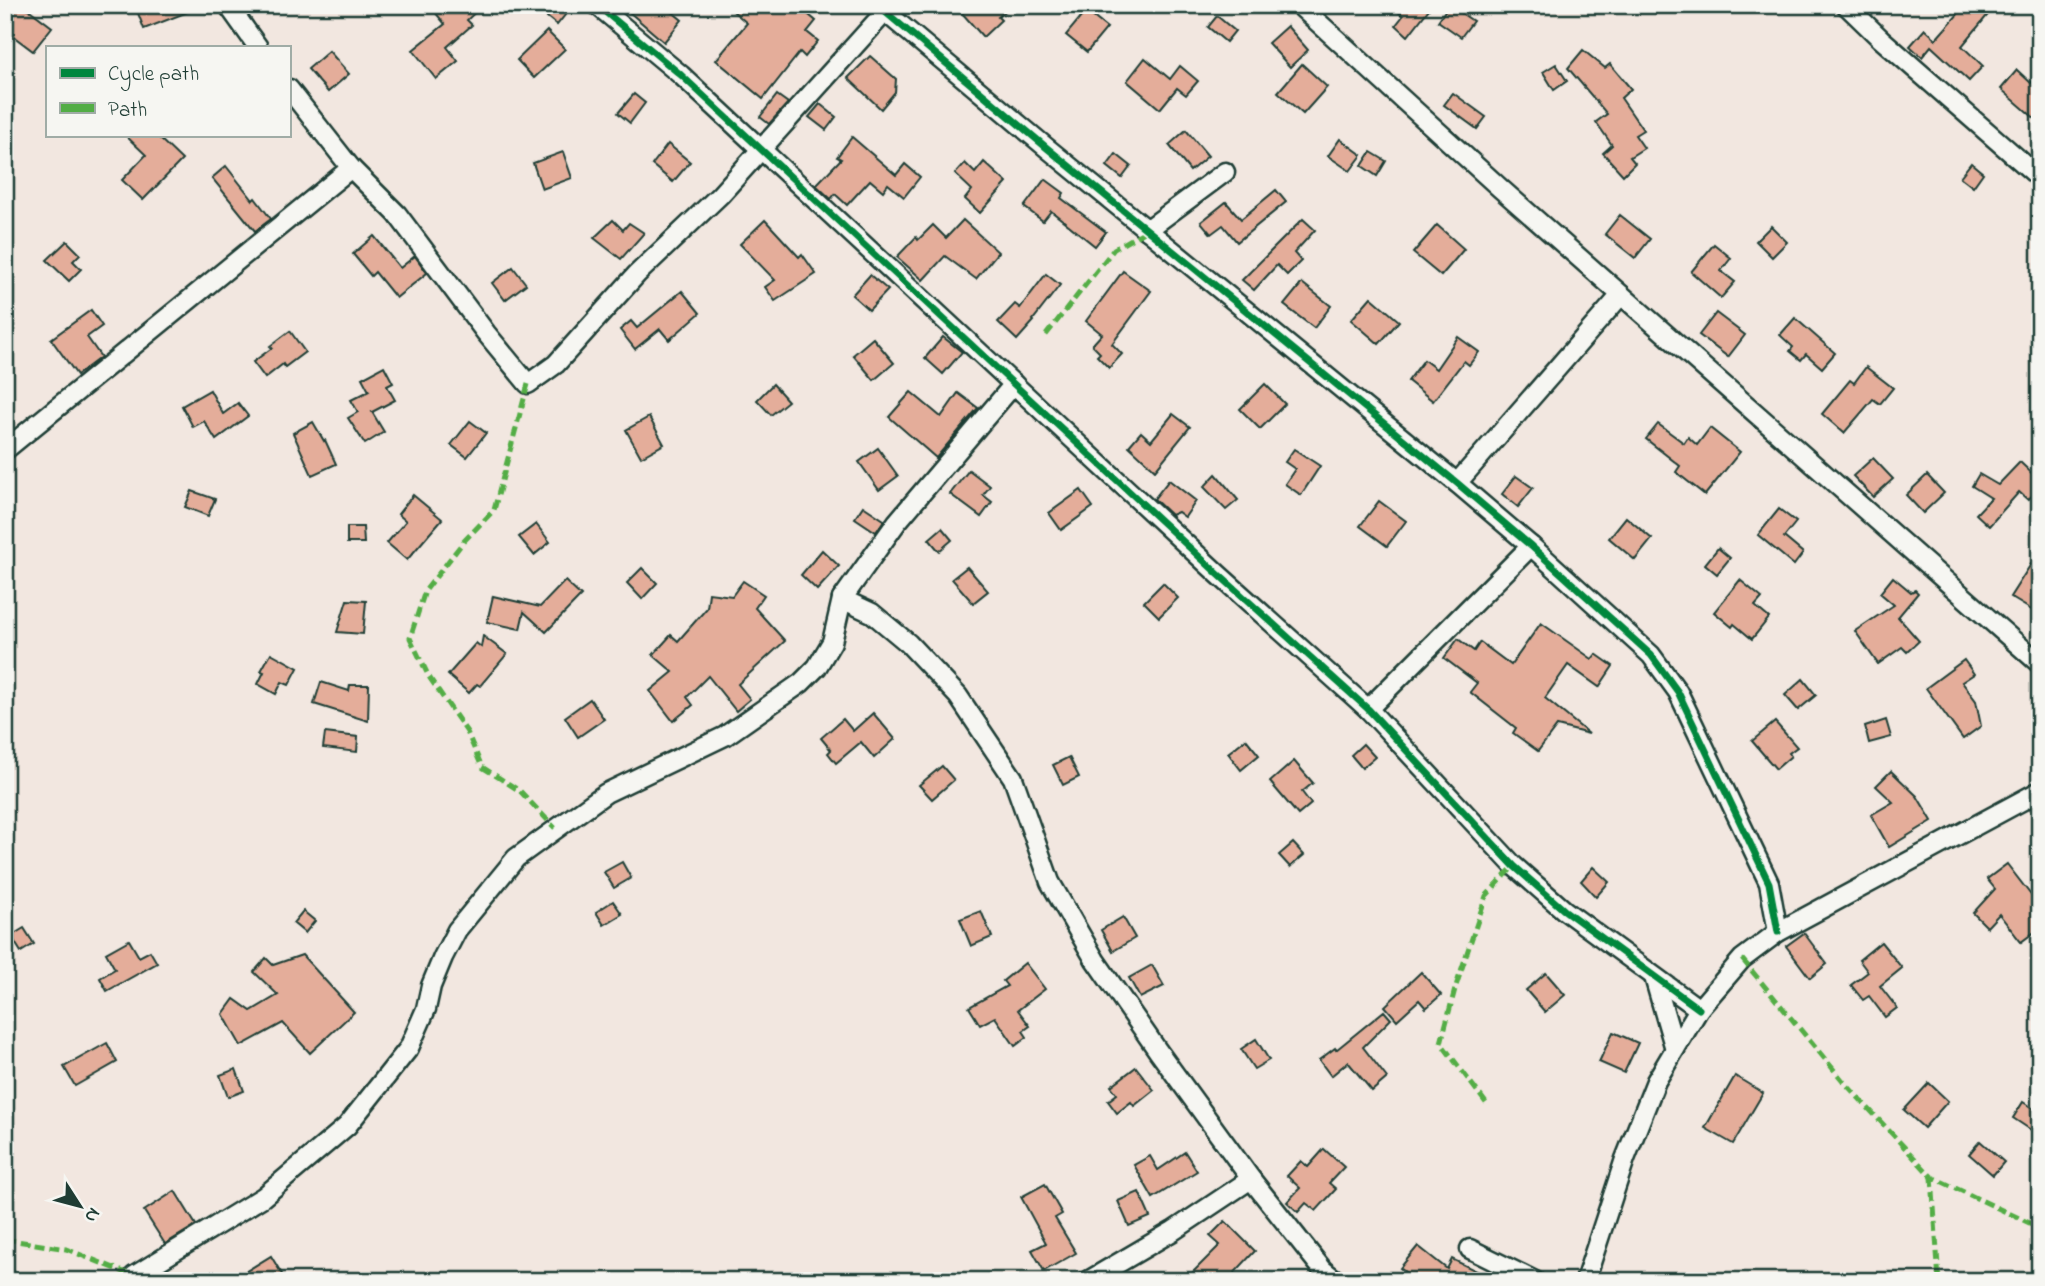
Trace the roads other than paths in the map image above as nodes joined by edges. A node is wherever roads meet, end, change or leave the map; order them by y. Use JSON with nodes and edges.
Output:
{"nodes":[{"id":1,"x":228,"y":5,"type":"edge"},
{"id":2,"x":597,"y":5,"type":"edge"},
{"id":3,"x":1299,"y":5,"type":"edge"},
{"id":4,"x":1846,"y":5,"type":"edge"},
{"id":5,"x":881,"y":9,"type":"edge"},
{"id":6,"x":257,"y":46,"type":"edge"},
{"id":7,"x":290,"y":90,"type":"edge"},
{"id":8,"x":760,"y":150,"type":"junction"},
{"id":9,"x":351,"y":168,"type":"junction"},
{"id":10,"x":1224,"y":172,"type":"dead end"},
{"id":11,"x":2040,"y":178,"type":"edge"},
{"id":12,"x":1147,"y":230,"type":"junction"},
{"id":13,"x":1621,"y":295,"type":"junction"},
{"id":14,"x":1014,"y":384,"type":"junction"},
{"id":15,"x":5,"y":450,"type":"edge"},
{"id":16,"x":1457,"y":483,"type":"junction"},
{"id":17,"x":1531,"y":546,"type":"junction"},
{"id":18,"x":842,"y":599,"type":"junction"},
{"id":19,"x":2040,"y":664,"type":"edge"},
{"id":20,"x":1368,"y":709,"type":"junction"},
{"id":21,"x":2040,"y":791,"type":"edge"},
{"id":22,"x":1778,"y":932,"type":"junction"},
{"id":23,"x":1654,"y":977,"type":"junction"},
{"id":24,"x":1699,"y":1009,"type":"junction"},
{"id":25,"x":1675,"y":1049,"type":"junction"},
{"id":26,"x":1251,"y":1179,"type":"junction"},
{"id":27,"x":1470,"y":1249,"type":"dead end"},
{"id":28,"x":134,"y":1276,"type":"dead end"},
{"id":29,"x":1088,"y":1281,"type":"edge"},
{"id":30,"x":1338,"y":1281,"type":"edge"},
{"id":31,"x":1535,"y":1281,"type":"edge"},
{"id":32,"x":1585,"y":1281,"type":"edge"}],
"edges":[{"from":1,"to":6,"type":"street"},
{"from":2,"to":8,"type":"street"},
{"from":3,"to":13,"type":"street"},
{"from":4,"to":11,"type":"street"},
{"from":5,"to":8,"type":"street"},
{"from":5,"to":12,"type":"street"},
{"from":7,"to":9,"type":"street"},
{"from":8,"to":9,"type":"street"},
{"from":8,"to":14,"type":"street"},
{"from":9,"to":15,"type":"street"},
{"from":10,"to":12,"type":"street"},
{"from":12,"to":16,"type":"street"},
{"from":13,"to":16,"type":"street"},
{"from":13,"to":19,"type":"street"},
{"from":14,"to":18,"type":"street"},
{"from":14,"to":20,"type":"street"},
{"from":16,"to":17,"type":"street"},
{"from":17,"to":20,"type":"street"},
{"from":17,"to":22,"type":"street"},
{"from":18,"to":26,"type":"street"},
{"from":18,"to":28,"type":"street"},
{"from":20,"to":23,"type":"street"},
{"from":21,"to":22,"type":"street"},
{"from":22,"to":24,"type":"street"},
{"from":23,"to":24,"type":"street"},
{"from":23,"to":25,"type":"street"},
{"from":24,"to":25,"type":"street"},
{"from":25,"to":32,"type":"street"},
{"from":26,"to":29,"type":"street"},
{"from":26,"to":30,"type":"street"},
{"from":27,"to":31,"type":"street"}]}
